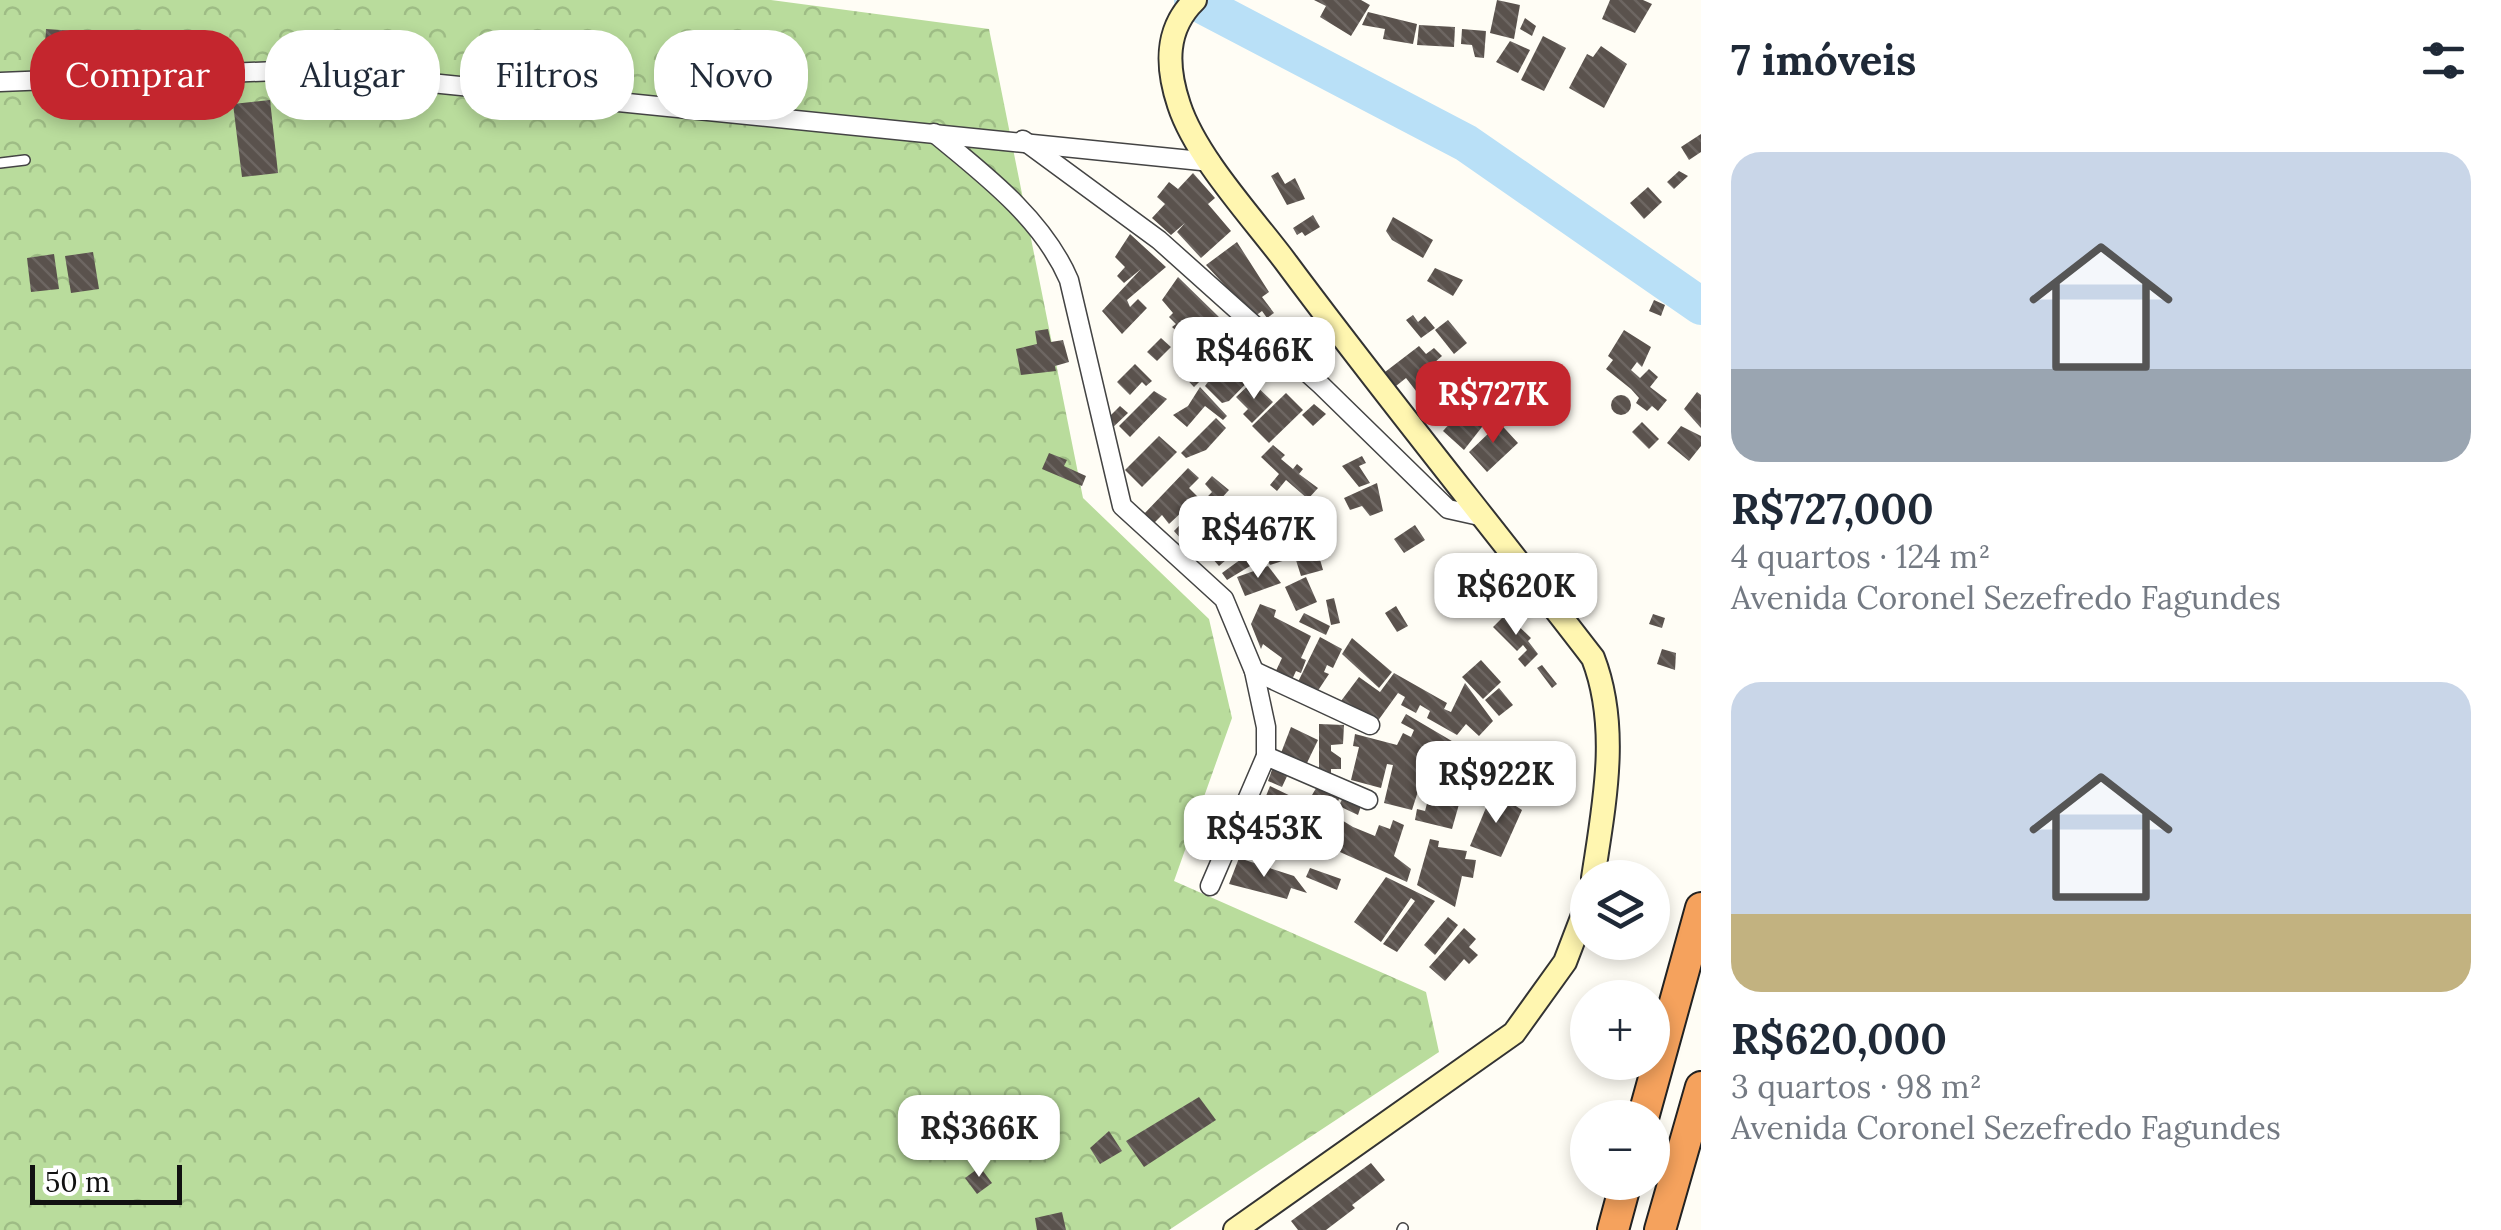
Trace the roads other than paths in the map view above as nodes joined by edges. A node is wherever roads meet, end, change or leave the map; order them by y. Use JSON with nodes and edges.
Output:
{"nodes":[{"id":1,"x":1187,"y":4,"type":"edge"},
{"id":2,"x":0,"y":82,"type":"edge"},
{"id":3,"x":933,"y":132,"type":"junction"},
{"id":4,"x":1023,"y":140,"type":"junction"},
{"id":5,"x":25,"y":160,"type":"dead end"},
{"id":6,"x":0,"y":162,"type":"edge"},
{"id":7,"x":1210,"y":162,"type":"junction"},
{"id":8,"x":1484,"y":517,"type":"junction"},
{"id":9,"x":1254,"y":670,"type":"junction"},
{"id":10,"x":1370,"y":725,"type":"dead end"},
{"id":11,"x":1266,"y":756,"type":"junction"},
{"id":12,"x":1368,"y":800,"type":"dead end"},
{"id":13,"x":1595,"y":860,"type":"edge"},
{"id":14,"x":1210,"y":886,"type":"dead end"},
{"id":15,"x":1701,"y":908,"type":"edge"},
{"id":16,"x":1570,"y":949,"type":"edge"},
{"id":17,"x":1701,"y":1087,"type":"edge"},
{"id":18,"x":1649,"y":1100,"type":"edge"},
{"id":19,"x":1621,"y":1200,"type":"edge"},
{"id":20,"x":1665,"y":1224,"type":"edge"},
{"id":21,"x":1235,"y":1230,"type":"edge"},
{"id":22,"x":1613,"y":1230,"type":"edge"}],
"edges":[{"from":1,"to":7,"type":"main road"},
{"from":2,"to":3,"type":"street"},
{"from":3,"to":4,"type":"street"},
{"from":3,"to":9,"type":"street"},
{"from":4,"to":7,"type":"street"},
{"from":4,"to":8,"type":"street"},
{"from":5,"to":6,"type":"lane"},
{"from":7,"to":8,"type":"main road"},
{"from":8,"to":13,"type":"main road"},
{"from":9,"to":10,"type":"street"},
{"from":9,"to":11,"type":"street"},
{"from":11,"to":12,"type":"street"},
{"from":11,"to":14,"type":"street"},
{"from":15,"to":18,"type":"highway"},
{"from":16,"to":21,"type":"main road"},
{"from":17,"to":20,"type":"highway"},
{"from":19,"to":22,"type":"highway"}]}
